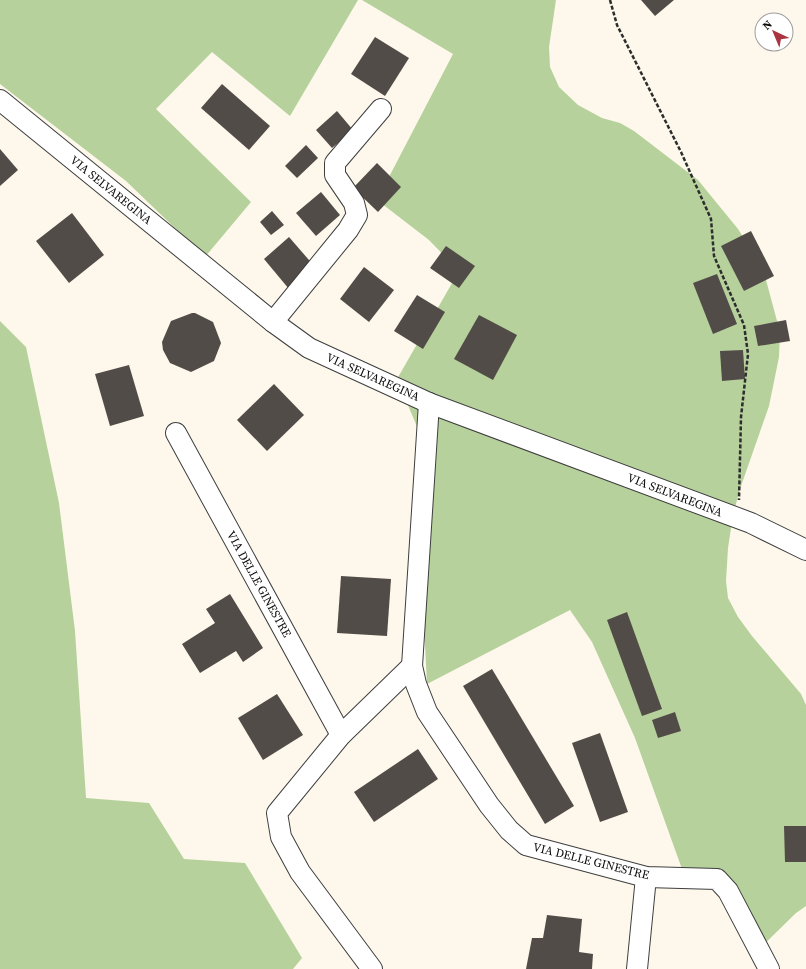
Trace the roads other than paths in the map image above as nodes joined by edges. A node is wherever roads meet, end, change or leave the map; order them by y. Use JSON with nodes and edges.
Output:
{"nodes":[{"id":1,"x":0,"y":100,"type":"edge"},
{"id":2,"x":381,"y":109,"type":"dead end"},
{"id":3,"x":273,"y":322,"type":"junction"},
{"id":4,"x":429,"y":403,"type":"junction"},
{"id":5,"x":176,"y":433,"type":"dead end"},
{"id":6,"x":806,"y":550,"type":"edge"},
{"id":7,"x":412,"y":666,"type":"junction"},
{"id":8,"x":341,"y":735,"type":"junction"},
{"id":9,"x":646,"y":877,"type":"junction"},
{"id":10,"x":372,"y":969,"type":"edge"},
{"id":11,"x":637,"y":969,"type":"edge"},
{"id":12,"x":769,"y":969,"type":"edge"}],
"edges":[{"from":1,"to":3,"type":"street","name":"VIA SELVAREGINA"},
{"from":2,"to":3,"type":"street"},
{"from":3,"to":4,"type":"street","name":"VIA SELVAREGINA"},
{"from":4,"to":6,"type":"street","name":"VIA SELVAREGINA"},
{"from":4,"to":7,"type":"street","name":"VIA DELLE GINESTRE"},
{"from":5,"to":8,"type":"street","name":"VIA DELLE GINESTRE"},
{"from":7,"to":8,"type":"street"},
{"from":7,"to":9,"type":"street","name":"VIA DELLE GINESTRE"},
{"from":8,"to":10,"type":"street"},
{"from":9,"to":11,"type":"street"},
{"from":9,"to":12,"type":"street","name":"VIA DELLE GINESTRE"}]}
